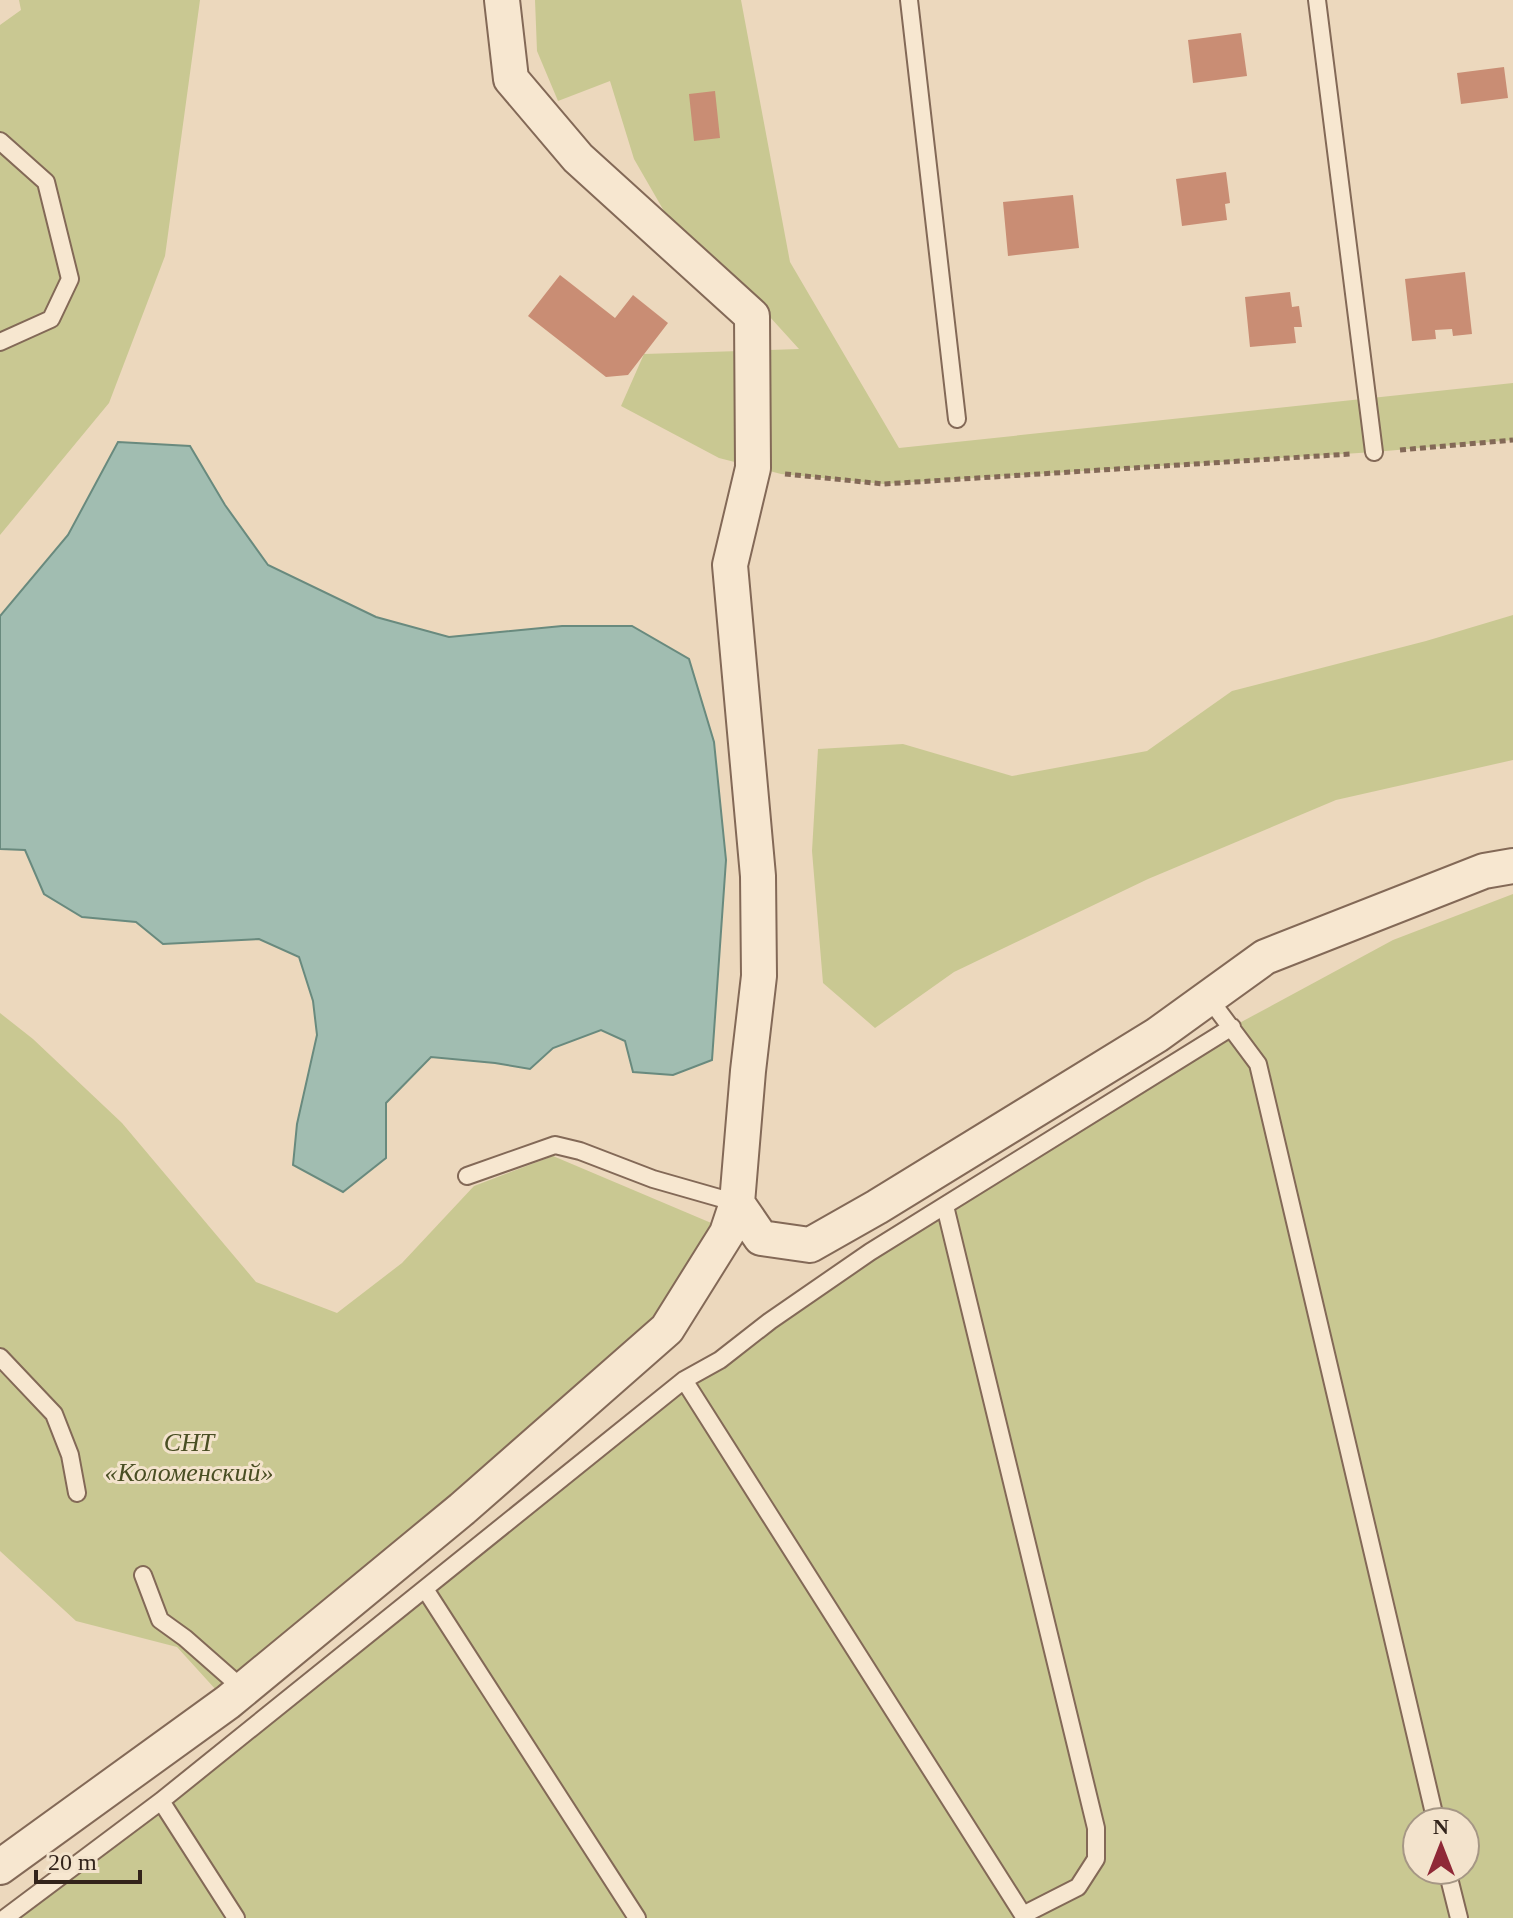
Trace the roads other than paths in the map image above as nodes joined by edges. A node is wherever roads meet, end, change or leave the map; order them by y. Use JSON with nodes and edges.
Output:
{"nodes":[{"id":1,"x":502,"y":0,"type":"edge"},
{"id":2,"x":909,"y":0,"type":"edge"},
{"id":3,"x":1317,"y":0,"type":"edge"},
{"id":4,"x":0,"y":141,"type":"edge"},
{"id":5,"x":0,"y":342,"type":"edge"},
{"id":6,"x":957,"y":419,"type":"dead end"},
{"id":7,"x":1374,"y":452,"type":"road end"},
{"id":8,"x":1512,"y":867,"type":"edge"},
{"id":9,"x":1208,"y":997,"type":"junction"},
{"id":10,"x":1232,"y":1027,"type":"junction"},
{"id":11,"x":467,"y":1176,"type":"dead end"},
{"id":12,"x":737,"y":1203,"type":"junction"},
{"id":13,"x":945,"y":1206,"type":"junction"},
{"id":14,"x":0,"y":1357,"type":"edge"},
{"id":15,"x":684,"y":1380,"type":"junction"},
{"id":16,"x":77,"y":1493,"type":"dead end"},
{"id":17,"x":143,"y":1575,"type":"dead end"},
{"id":18,"x":425,"y":1589,"type":"junction"},
{"id":19,"x":243,"y":1689,"type":"junction"},
{"id":20,"x":161,"y":1801,"type":"junction"},
{"id":21,"x":1432,"y":1806,"type":"edge"},
{"id":22,"x":0,"y":1867,"type":"edge"},
{"id":23,"x":1451,"y":1886,"type":"edge"},
{"id":24,"x":1024,"y":1916,"type":"edge"},
{"id":25,"x":5,"y":1918,"type":"edge"},
{"id":26,"x":236,"y":1918,"type":"edge"},
{"id":27,"x":637,"y":1918,"type":"edge"},
{"id":28,"x":1459,"y":1918,"type":"edge"}],
"edges":[{"from":1,"to":12,"type":"street"},
{"from":2,"to":6,"type":"lane"},
{"from":3,"to":7,"type":"lane"},
{"from":4,"to":5,"type":"lane"},
{"from":8,"to":9,"type":"street"},
{"from":9,"to":10,"type":"lane"},
{"from":9,"to":12,"type":"street"},
{"from":10,"to":13,"type":"lane"},
{"from":10,"to":21,"type":"lane"},
{"from":11,"to":12,"type":"lane"},
{"from":12,"to":19,"type":"street"},
{"from":13,"to":15,"type":"lane"},
{"from":13,"to":24,"type":"lane"},
{"from":14,"to":16,"type":"lane"},
{"from":15,"to":18,"type":"lane"},
{"from":15,"to":24,"type":"lane"},
{"from":17,"to":19,"type":"lane"},
{"from":18,"to":20,"type":"lane"},
{"from":18,"to":27,"type":"lane"},
{"from":19,"to":22,"type":"street"},
{"from":20,"to":25,"type":"lane"},
{"from":20,"to":26,"type":"lane"},
{"from":23,"to":28,"type":"lane"}]}
